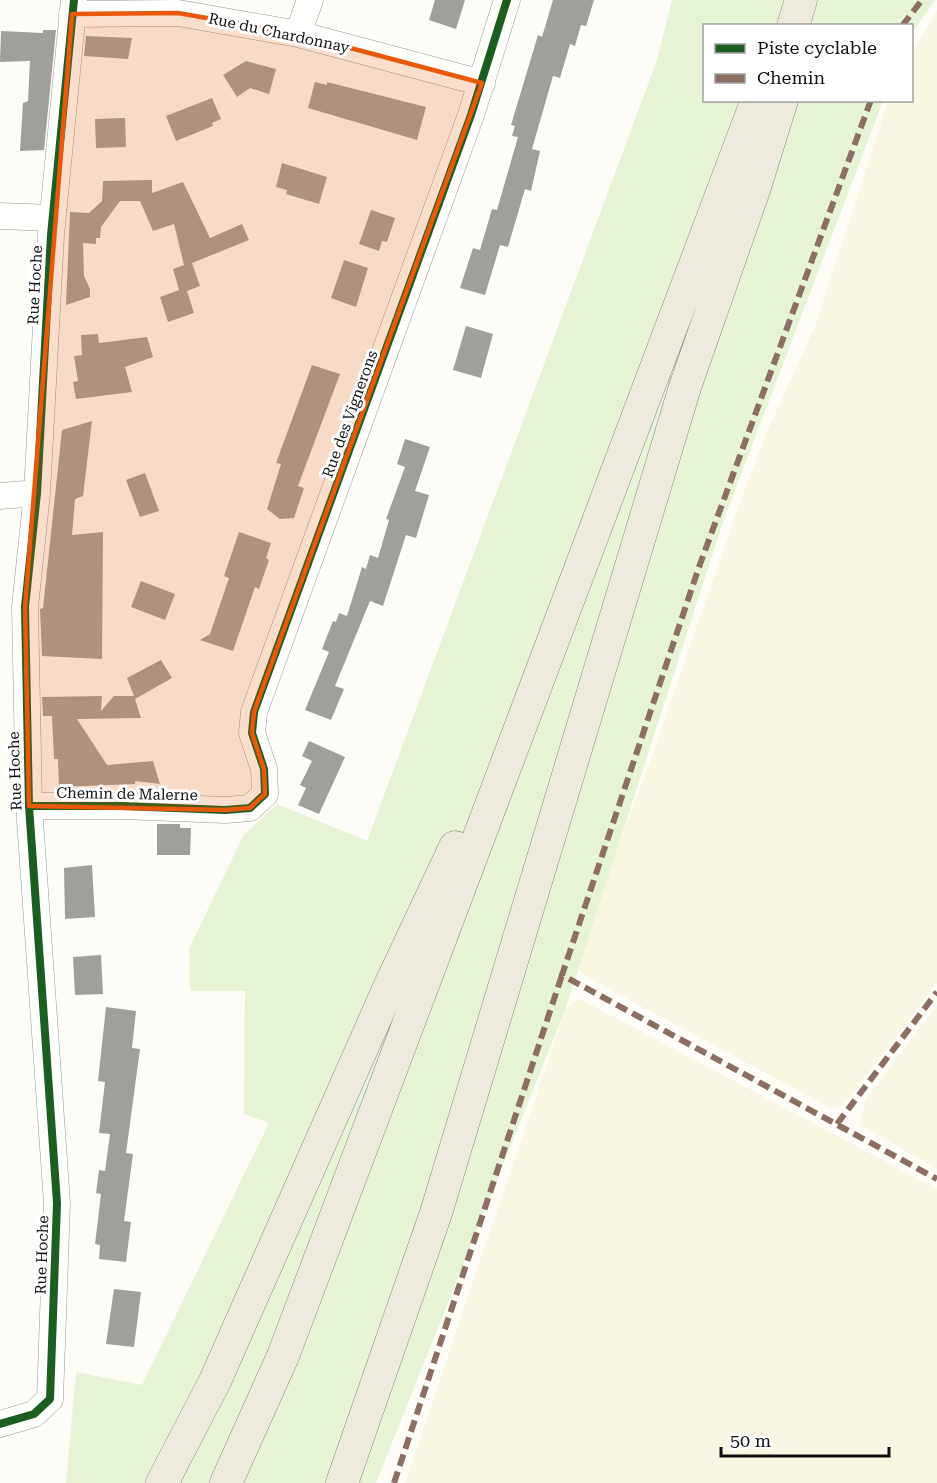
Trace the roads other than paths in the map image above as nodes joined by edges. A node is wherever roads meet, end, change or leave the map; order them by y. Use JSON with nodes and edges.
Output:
{"nodes":[{"id":1,"x":310,"y":0,"type":"edge"},
{"id":2,"x":507,"y":0,"type":"edge"},
{"id":3,"x":790,"y":0,"type":"edge"},
{"id":4,"x":801,"y":0,"type":"edge"},
{"id":5,"x":813,"y":0,"type":"edge"},
{"id":6,"x":73,"y":7,"type":"edge"},
{"id":7,"x":784,"y":24,"type":"edge"},
{"id":8,"x":794,"y":24,"type":"edge"},
{"id":9,"x":806,"y":24,"type":"edge"},
{"id":10,"x":298,"y":34,"type":"junction"},
{"id":11,"x":482,"y":83,"type":"junction"},
{"id":12,"x":756,"y":102,"type":"edge"},
{"id":13,"x":768,"y":102,"type":"edge"},
{"id":14,"x":781,"y":102,"type":"edge"},
{"id":15,"x":0,"y":216,"type":"edge"},
{"id":16,"x":52,"y":219,"type":"junction"},
{"id":17,"x":37,"y":493,"type":"junction"},
{"id":18,"x":0,"y":496,"type":"edge"},
{"id":19,"x":543,"y":672,"type":"junction"},
{"id":20,"x":29,"y":806,"type":"junction"},
{"id":21,"x":225,"y":810,"type":"joint"},
{"id":22,"x":0,"y":1424,"type":"edge"},
{"id":23,"x":162,"y":1483,"type":"edge"},
{"id":24,"x":226,"y":1483,"type":"edge"},
{"id":25,"x":240,"y":1483,"type":"edge"},
{"id":26,"x":342,"y":1483,"type":"edge"}],
"edges":[{"from":1,"to":10,"type":"street"},
{"from":2,"to":11,"type":"street","name":"Rue des Vignerons"},
{"from":3,"to":7,"type":"main road"},
{"from":4,"to":8,"type":"main road"},
{"from":5,"to":9,"type":"main road"},
{"from":6,"to":10,"type":"street","name":"Rue du Chardonnay"},
{"from":6,"to":16,"type":"street","name":"Rue Hoche"},
{"from":10,"to":11,"type":"street","name":"Rue du Chardonnay"},
{"from":11,"to":21,"type":"street","name":"Rue des Vignerons"},
{"from":12,"to":19,"type":"main road"},
{"from":13,"to":25,"type":"main road"},
{"from":14,"to":26,"type":"main road"},
{"from":15,"to":16,"type":"street"},
{"from":16,"to":17,"type":"street","name":"Rue Hoche"},
{"from":17,"to":18,"type":"street"},
{"from":17,"to":20,"type":"street","name":"Rue Hoche"},
{"from":19,"to":23,"type":"main road"},
{"from":19,"to":24,"type":"main road"},
{"from":20,"to":21,"type":"street","name":"Chemin de Malerne"},
{"from":20,"to":22,"type":"street","name":"Rue Hoche"}]}
